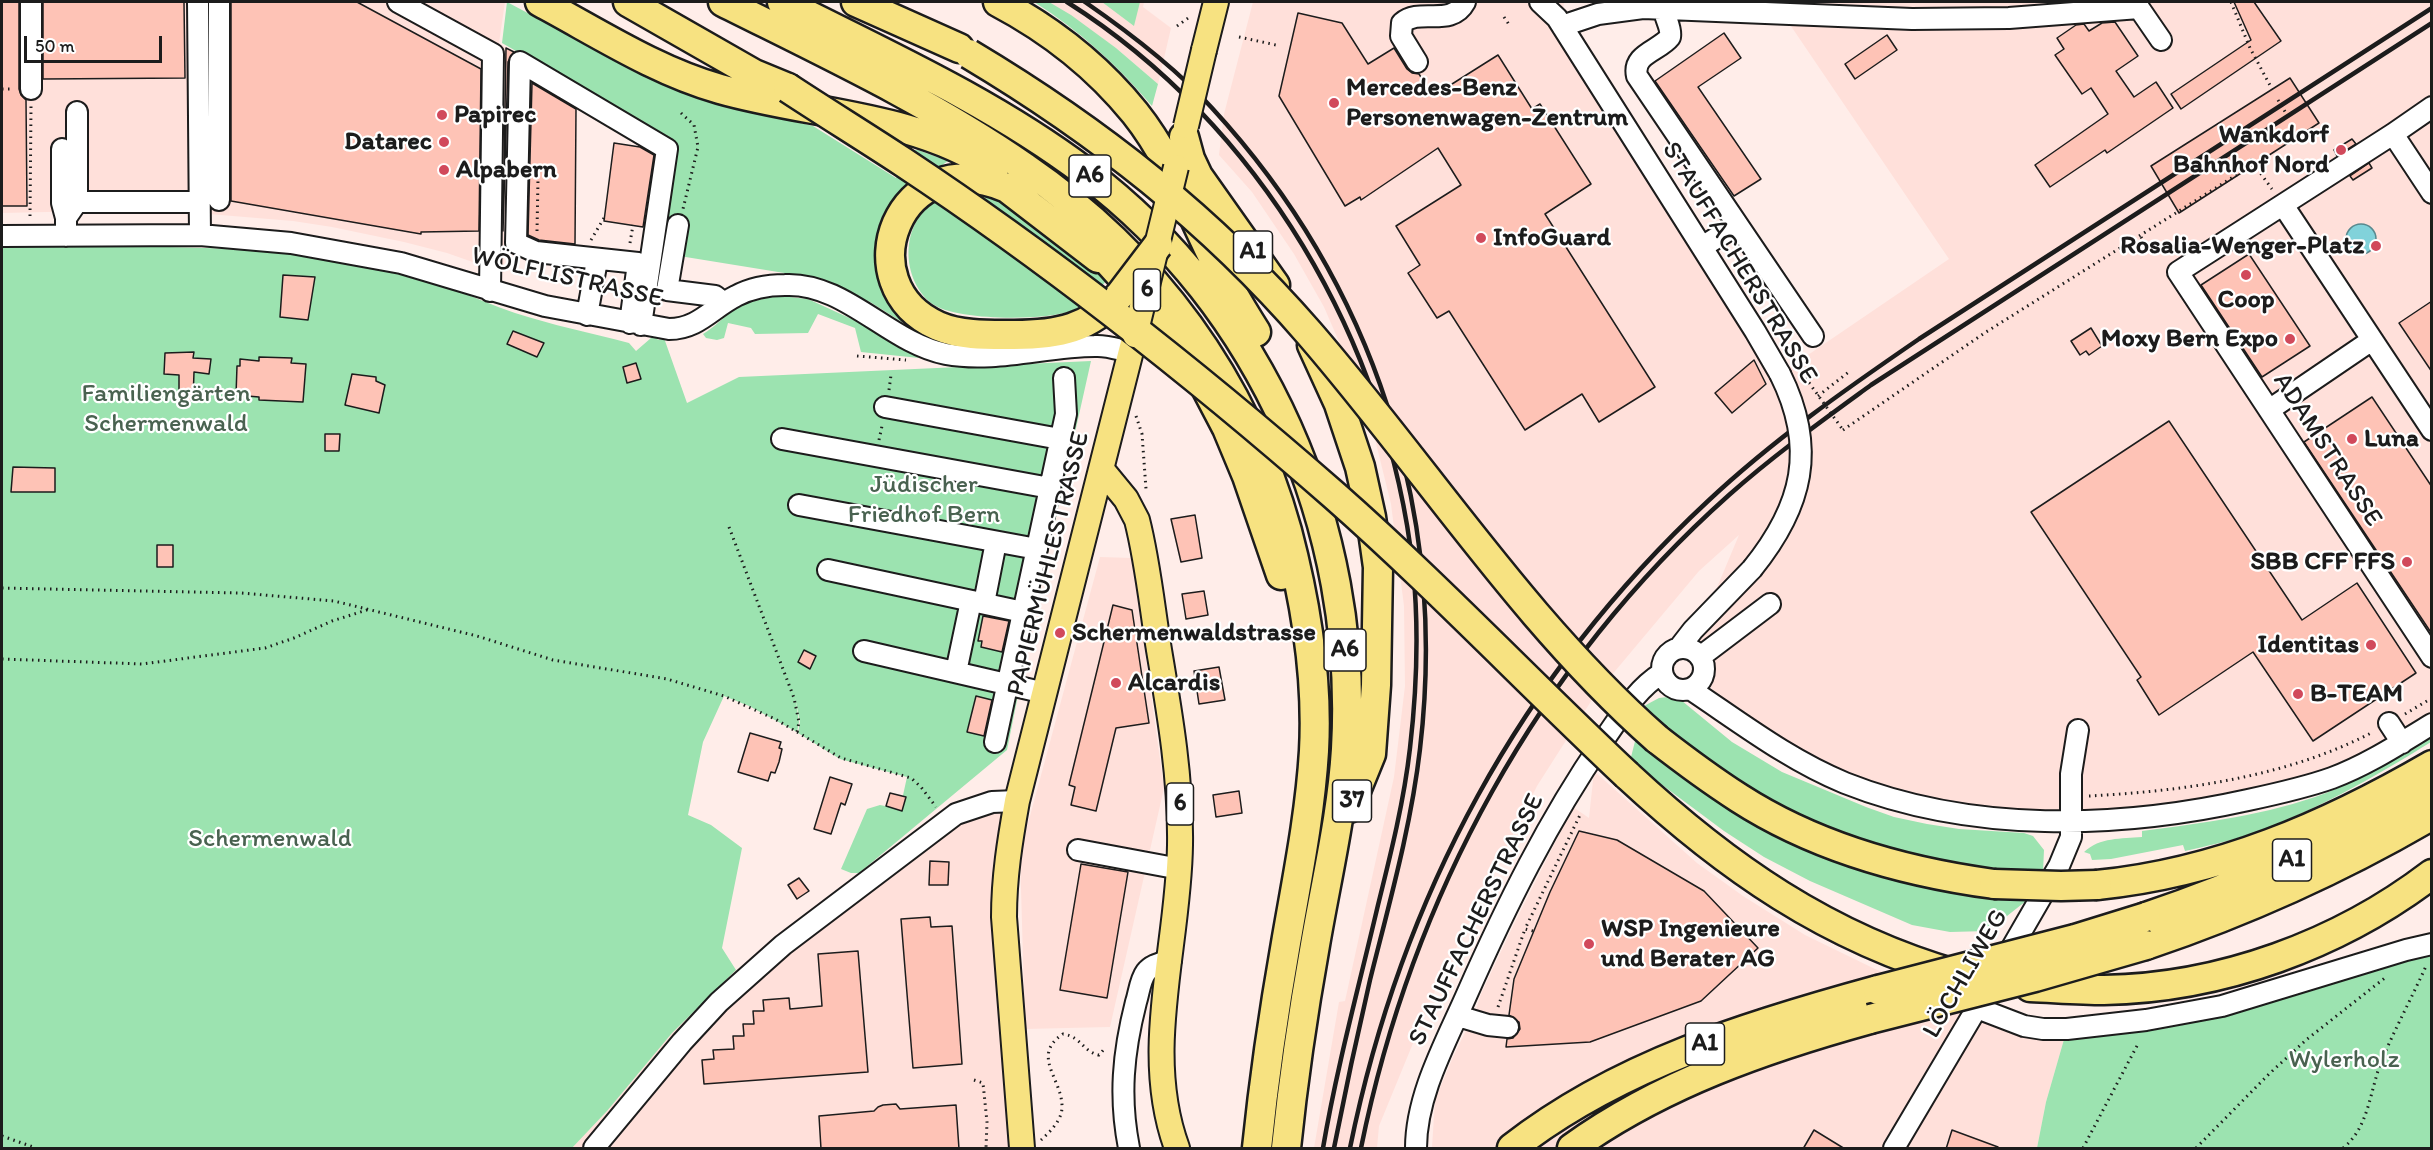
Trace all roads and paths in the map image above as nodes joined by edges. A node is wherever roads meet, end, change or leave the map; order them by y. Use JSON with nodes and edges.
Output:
{"nodes":[{"id":1,"x":31,"y":2,"type":"edge"},
{"id":2,"x":198,"y":2,"type":"edge"},
{"id":3,"x":219,"y":2,"type":"edge"},
{"id":4,"x":398,"y":2,"type":"edge"},
{"id":5,"x":540,"y":2,"type":"edge"},
{"id":6,"x":628,"y":2,"type":"edge"},
{"id":7,"x":649,"y":2,"type":"edge"},
{"id":8,"x":723,"y":2,"type":"edge"},
{"id":9,"x":782,"y":2,"type":"edge"},
{"id":10,"x":856,"y":2,"type":"edge"},
{"id":11,"x":887,"y":2,"type":"edge"},
{"id":12,"x":998,"y":2,"type":"edge"},
{"id":13,"x":1216,"y":2,"type":"edge"},
{"id":14,"x":1465,"y":2,"type":"edge"},
{"id":15,"x":1540,"y":2,"type":"edge"},
{"id":16,"x":2231,"y":2,"type":"edge"},
{"id":17,"x":1664,"y":8,"type":"junction"},
{"id":18,"x":1504,"y":17,"type":"dead end"},
{"id":19,"x":1510,"y":26,"type":"dead end"},
{"id":20,"x":1562,"y":26,"type":"junction"},
{"id":21,"x":1239,"y":37,"type":"dead end"},
{"id":22,"x":2161,"y":40,"type":"dead end"},
{"id":23,"x":1276,"y":45,"type":"dead end"},
{"id":24,"x":964,"y":51,"type":"junction"},
{"id":25,"x":1418,"y":63,"type":"dead end"},
{"id":26,"x":788,"y":88,"type":"junction"},
{"id":27,"x":2,"y":89,"type":"edge"},
{"id":28,"x":31,"y":89,"type":"junction"},
{"id":29,"x":2272,"y":89,"type":"dead end"},
{"id":30,"x":2278,"y":100,"type":"dead end"},
{"id":31,"x":2432,"y":106,"type":"edge"},
{"id":32,"x":77,"y":112,"type":"dead end"},
{"id":33,"x":681,"y":113,"type":"dead end"},
{"id":34,"x":2290,"y":120,"type":"dead end"},
{"id":35,"x":1185,"y":131,"type":"junction"},
{"id":36,"x":2393,"y":134,"type":"junction"},
{"id":37,"x":62,"y":149,"type":"dead end"},
{"id":38,"x":2250,"y":159,"type":"dead end"},
{"id":39,"x":2254,"y":164,"type":"junction"},
{"id":40,"x":538,"y":173,"type":"dead end"},
{"id":41,"x":2432,"y":193,"type":"edge"},
{"id":42,"x":219,"y":200,"type":"dead end"},
{"id":43,"x":199,"y":202,"type":"junction"},
{"id":44,"x":2283,"y":205,"type":"junction"},
{"id":45,"x":30,"y":218,"type":"dead end"},
{"id":46,"x":604,"y":218,"type":"dead end"},
{"id":47,"x":70,"y":219,"type":"junction"},
{"id":48,"x":678,"y":225,"type":"joint"},
{"id":49,"x":1737,"y":225,"type":"junction"},
{"id":50,"x":530,"y":231,"type":"dead end"},
{"id":51,"x":2,"y":236,"type":"edge"},
{"id":52,"x":200,"y":236,"type":"junction"},
{"id":53,"x":2141,"y":237,"type":"dead end"},
{"id":54,"x":589,"y":243,"type":"dead end"},
{"id":55,"x":2145,"y":243,"type":"dead end"},
{"id":56,"x":1158,"y":245,"type":"junction"},
{"id":57,"x":1702,"y":247,"type":"junction"},
{"id":58,"x":596,"y":266,"type":"dead end"},
{"id":59,"x":1112,"y":268,"type":"junction"},
{"id":60,"x":490,"y":291,"type":"junction"},
{"id":61,"x":724,"y":303,"type":"junction"},
{"id":62,"x":587,"y":315,"type":"junction"},
{"id":63,"x":636,"y":324,"type":"junction"},
{"id":64,"x":1812,"y":336,"type":"dead end"},
{"id":65,"x":2372,"y":340,"type":"junction"},
{"id":66,"x":1133,"y":344,"type":"junction"},
{"id":67,"x":1850,"y":371,"type":"dead end"},
{"id":68,"x":1789,"y":372,"type":"junction"},
{"id":69,"x":1064,"y":378,"type":"dead end"},
{"id":70,"x":1818,"y":396,"type":"junction"},
{"id":71,"x":885,"y":407,"type":"dead end"},
{"id":72,"x":2269,"y":410,"type":"junction"},
{"id":73,"x":1135,"y":411,"type":"dead end"},
{"id":74,"x":2432,"y":430,"type":"edge"},
{"id":75,"x":782,"y":439,"type":"dead end"},
{"id":76,"x":1060,"y":439,"type":"junction"},
{"id":77,"x":1300,"y":457,"type":"junction"},
{"id":78,"x":1102,"y":471,"type":"junction"},
{"id":79,"x":1050,"y":488,"type":"junction"},
{"id":80,"x":1146,"y":491,"type":"dead end"},
{"id":81,"x":799,"y":505,"type":"dead end"},
{"id":82,"x":729,"y":527,"type":"dead end"},
{"id":83,"x":996,"y":542,"type":"junction"},
{"id":84,"x":1037,"y":549,"type":"junction"},
{"id":85,"x":1378,"y":567,"type":"joint"},
{"id":86,"x":828,"y":570,"type":"dead end"},
{"id":87,"x":2,"y":588,"type":"edge"},
{"id":88,"x":977,"y":602,"type":"junction"},
{"id":89,"x":1770,"y":604,"type":"dead end"},
{"id":90,"x":368,"y":610,"type":"junction"},
{"id":91,"x":1023,"y":612,"type":"junction"},
{"id":92,"x":1309,"y":633,"type":"junction"},
{"id":93,"x":1679,"y":648,"type":"junction"},
{"id":94,"x":2429,"y":649,"type":"edge"},
{"id":95,"x":864,"y":651,"type":"dead end"},
{"id":96,"x":1700,"y":657,"type":"junction"},
{"id":97,"x":2,"y":659,"type":"edge"},
{"id":98,"x":956,"y":672,"type":"junction"},
{"id":99,"x":1662,"y":673,"type":"junction"},
{"id":100,"x":1008,"y":684,"type":"junction"},
{"id":101,"x":1690,"y":689,"type":"junction"},
{"id":102,"x":1045,"y":693,"type":"junction"},
{"id":103,"x":2432,"y":698,"type":"edge"},
{"id":104,"x":2389,"y":723,"type":"junction"},
{"id":105,"x":2432,"y":724,"type":"edge"},
{"id":106,"x":2078,"y":730,"type":"dead end"},
{"id":107,"x":797,"y":732,"type":"junction"},
{"id":108,"x":995,"y":742,"type":"dead end"},
{"id":109,"x":2402,"y":743,"type":"junction"},
{"id":110,"x":2432,"y":765,"type":"edge"},
{"id":111,"x":2432,"y":787,"type":"edge"},
{"id":112,"x":1570,"y":791,"type":"junction"},
{"id":113,"x":2071,"y":797,"type":"junction"},
{"id":114,"x":1017,"y":801,"type":"junction"},
{"id":115,"x":2432,"y":815,"type":"edge"},
{"id":116,"x":946,"y":821,"type":"junction"},
{"id":117,"x":2073,"y":821,"type":"junction"},
{"id":118,"x":1332,"y":848,"type":"junction"},
{"id":119,"x":1078,"y":850,"type":"dead end"},
{"id":120,"x":1180,"y":869,"type":"junction"},
{"id":121,"x":2432,"y":874,"type":"edge"},
{"id":122,"x":1525,"y":930,"type":"junction"},
{"id":123,"x":1533,"y":932,"type":"dead end"},
{"id":124,"x":2406,"y":950,"type":"junction"},
{"id":125,"x":2430,"y":952,"type":"edge"},
{"id":126,"x":1171,"y":960,"type":"junction"},
{"id":127,"x":1977,"y":1008,"type":"junction"},
{"id":128,"x":1458,"y":1016,"type":"junction"},
{"id":129,"x":1500,"y":1026,"type":"joint"},
{"id":130,"x":1109,"y":1039,"type":"dead end"},
{"id":131,"x":2139,"y":1042,"type":"dead end"},
{"id":132,"x":974,"y":1080,"type":"dead end"},
{"id":133,"x":2,"y":1136,"type":"edge"},
{"id":134,"x":1022,"y":1147,"type":"edge"},
{"id":135,"x":36,"y":1149,"type":"edge"},
{"id":136,"x":594,"y":1149,"type":"edge"},
{"id":137,"x":986,"y":1149,"type":"edge"},
{"id":138,"x":1129,"y":1149,"type":"edge"},
{"id":139,"x":1177,"y":1149,"type":"edge"},
{"id":140,"x":1257,"y":1149,"type":"edge"},
{"id":141,"x":1286,"y":1149,"type":"edge"},
{"id":142,"x":1416,"y":1149,"type":"edge"},
{"id":143,"x":1512,"y":1149,"type":"edge"},
{"id":144,"x":1572,"y":1149,"type":"edge"},
{"id":145,"x":1894,"y":1149,"type":"edge"},
{"id":146,"x":2083,"y":1149,"type":"edge"},
{"id":147,"x":2196,"y":1149,"type":"edge"},
{"id":148,"x":2343,"y":1149,"type":"edge"}],
"edges":[{"from":1,"to":28,"type":"street"},
{"from":2,"to":43,"type":"street"},
{"from":3,"to":42,"type":"street"},
{"from":4,"to":60,"type":"street"},
{"from":5,"to":59,"type":"highway"},
{"from":6,"to":26,"type":"highway"},
{"from":7,"to":26,"type":"highway"},
{"from":8,"to":92,"type":"highway","number":"A6"},
{"from":9,"to":77,"type":"highway","number":"A6"},
{"from":10,"to":24,"type":"highway"},
{"from":11,"to":24,"type":"highway"},
{"from":12,"to":77,"type":"highway"},
{"from":13,"to":35,"type":"main road","name":"PAPIERMÜHLESTRASSE","number":"6","bridge":true},
{"from":14,"to":25,"type":"street"},
{"from":15,"to":20,"type":"street","name":"STAUFFACHERSTRASSE"},
{"from":16,"to":29,"type":"path"},
{"from":17,"to":20,"type":"street"},
{"from":17,"to":22,"type":"street"},
{"from":17,"to":49,"type":"street"},
{"from":18,"to":19,"type":"path"},
{"from":20,"to":57,"type":"street","name":"STAUFFACHERSTRASSE"},
{"from":21,"to":23,"type":"path"},
{"from":24,"to":110,"type":"highway","bridge":true},
{"from":26,"to":121,"type":"highway","bridge":true},
{"from":27,"to":28,"type":"path"},
{"from":28,"to":45,"type":"path"},
{"from":30,"to":34,"type":"path","bridge":true},
{"from":31,"to":36,"type":"street"},
{"from":32,"to":47,"type":"street"},
{"from":33,"to":48,"type":"path"},
{"from":35,"to":56,"type":"main road","name":"PAPIERMÜHLESTRASSE","number":"6","bridge":true},
{"from":35,"to":85,"type":"highway","number":"A1"},
{"from":36,"to":41,"type":"street"},
{"from":36,"to":44,"type":"street"},
{"from":37,"to":47,"type":"street"},
{"from":38,"to":39,"type":"path"},
{"from":39,"to":44,"type":"path"},
{"from":39,"to":70,"type":"path","bridge":true},
{"from":40,"to":50,"type":"path"},
{"from":43,"to":47,"type":"street"},
{"from":43,"to":52,"type":"street"},
{"from":44,"to":65,"type":"street"},
{"from":44,"to":72,"type":"street","name":"ADAMSTRASSE"},
{"from":46,"to":54,"type":"path"},
{"from":47,"to":51,"type":"street","name":"WÖLFLISTRASSE"},
{"from":47,"to":52,"type":"street","name":"WÖLFLISTRASSE"},
{"from":48,"to":61,"type":"street"},
{"from":49,"to":57,"type":"street"},
{"from":49,"to":64,"type":"street"},
{"from":52,"to":60,"type":"street","name":"WÖLFLISTRASSE"},
{"from":53,"to":55,"type":"path"},
{"from":56,"to":59,"type":"highway","bridge":true},
{"from":56,"to":66,"type":"main road","name":"PAPIERMÜHLESTRASSE","number":"6","bridge":true},
{"from":57,"to":68,"type":"street","name":"STAUFFACHERSTRASSE"},
{"from":58,"to":62,"type":"street"},
{"from":59,"to":92,"type":"highway"},
{"from":60,"to":62,"type":"street","name":"WÖLFLISTRASSE"},
{"from":61,"to":63,"type":"street","name":"WÖLFLISTRASSE"},
{"from":61,"to":66,"type":"street","name":"WÖLFLISTRASSE"},
{"from":62,"to":63,"type":"street","name":"WÖLFLISTRASSE"},
{"from":63,"to":63,"type":"street"},
{"from":65,"to":72,"type":"street"},
{"from":65,"to":74,"type":"street"},
{"from":66,"to":78,"type":"main road","name":"PAPIERMÜHLESTRASSE","number":"6"},
{"from":67,"to":70,"type":"path"},
{"from":68,"to":70,"type":"path","bridge":true},
{"from":68,"to":93,"type":"street","name":"STAUFFACHERSTRASSE","bridge":true},
{"from":69,"to":76,"type":"street"},
{"from":71,"to":76,"type":"street"},
{"from":72,"to":94,"type":"street","name":"ADAMSTRASSE"},
{"from":73,"to":80,"type":"path"},
{"from":75,"to":79,"type":"street"},
{"from":76,"to":79,"type":"street"},
{"from":77,"to":118,"type":"highway","number":"A6"},
{"from":78,"to":102,"type":"main road","name":"PAPIERMÜHLESTRASSE"},
{"from":78,"to":120,"type":"main road","number":"6"},
{"from":79,"to":84,"type":"street"},
{"from":81,"to":83,"type":"street"},
{"from":82,"to":107,"type":"path"},
{"from":83,"to":84,"type":"street"},
{"from":83,"to":88,"type":"street"},
{"from":84,"to":91,"type":"street"},
{"from":85,"to":118,"type":"highway","number":"37"},
{"from":86,"to":88,"type":"street"},
{"from":87,"to":90,"type":"path"},
{"from":88,"to":91,"type":"street"},
{"from":88,"to":98,"type":"street"},
{"from":89,"to":96,"type":"street"},
{"from":90,"to":97,"type":"path"},
{"from":90,"to":107,"type":"path"},
{"from":91,"to":100,"type":"street"},
{"from":92,"to":140,"type":"highway","number":"A6"},
{"from":93,"to":96,"type":"street"},
{"from":93,"to":99,"type":"street","name":"STAUFFACHERSTRASSE"},
{"from":95,"to":98,"type":"street"},
{"from":96,"to":101,"type":"street"},
{"from":98,"to":100,"type":"street"},
{"from":99,"to":101,"type":"street"},
{"from":99,"to":112,"type":"street","name":"STAUFFACHERSTRASSE"},
{"from":100,"to":102,"type":"street"},
{"from":100,"to":108,"type":"street"},
{"from":101,"to":117,"type":"street"},
{"from":102,"to":114,"type":"main road","name":"PAPIERMÜHLESTRASSE"},
{"from":103,"to":104,"type":"path"},
{"from":104,"to":109,"type":"street"},
{"from":104,"to":113,"type":"path"},
{"from":105,"to":109,"type":"street"},
{"from":106,"to":113,"type":"street","name":"LÖCHLIWEG"},
{"from":107,"to":116,"type":"path"},
{"from":109,"to":117,"type":"street"},
{"from":111,"to":143,"type":"highway","number":"A1","bridge":true},
{"from":112,"to":122,"type":"path"},
{"from":112,"to":128,"type":"street","name":"STAUFFACHERSTRASSE"},
{"from":113,"to":117,"type":"street","name":"LÖCHLIWEG"},
{"from":114,"to":116,"type":"street"},
{"from":114,"to":134,"type":"main road","name":"PAPIERMÜHLESTRASSE"},
{"from":115,"to":144,"type":"highway","number":"A1","bridge":true},
{"from":116,"to":136,"type":"street"},
{"from":117,"to":127,"type":"street","name":"LÖCHLIWEG"},
{"from":118,"to":141,"type":"highway","number":"A6"},
{"from":119,"to":120,"type":"street"},
{"from":120,"to":126,"type":"main road","number":"6"},
{"from":122,"to":123,"type":"path"},
{"from":122,"to":129,"type":"path"},
{"from":124,"to":125,"type":"street"},
{"from":124,"to":127,"type":"street"},
{"from":124,"to":147,"type":"path"},
{"from":125,"to":148,"type":"path"},
{"from":126,"to":138,"type":"street"},
{"from":126,"to":139,"type":"main road","number":"6"},
{"from":127,"to":145,"type":"street","name":"LÖCHLIWEG"},
{"from":128,"to":129,"type":"street"},
{"from":128,"to":142,"type":"street","name":"STAUFFACHERSTRASSE"},
{"from":130,"to":134,"type":"path"},
{"from":131,"to":146,"type":"path"},
{"from":132,"to":137,"type":"path"},
{"from":133,"to":135,"type":"path"}]}
